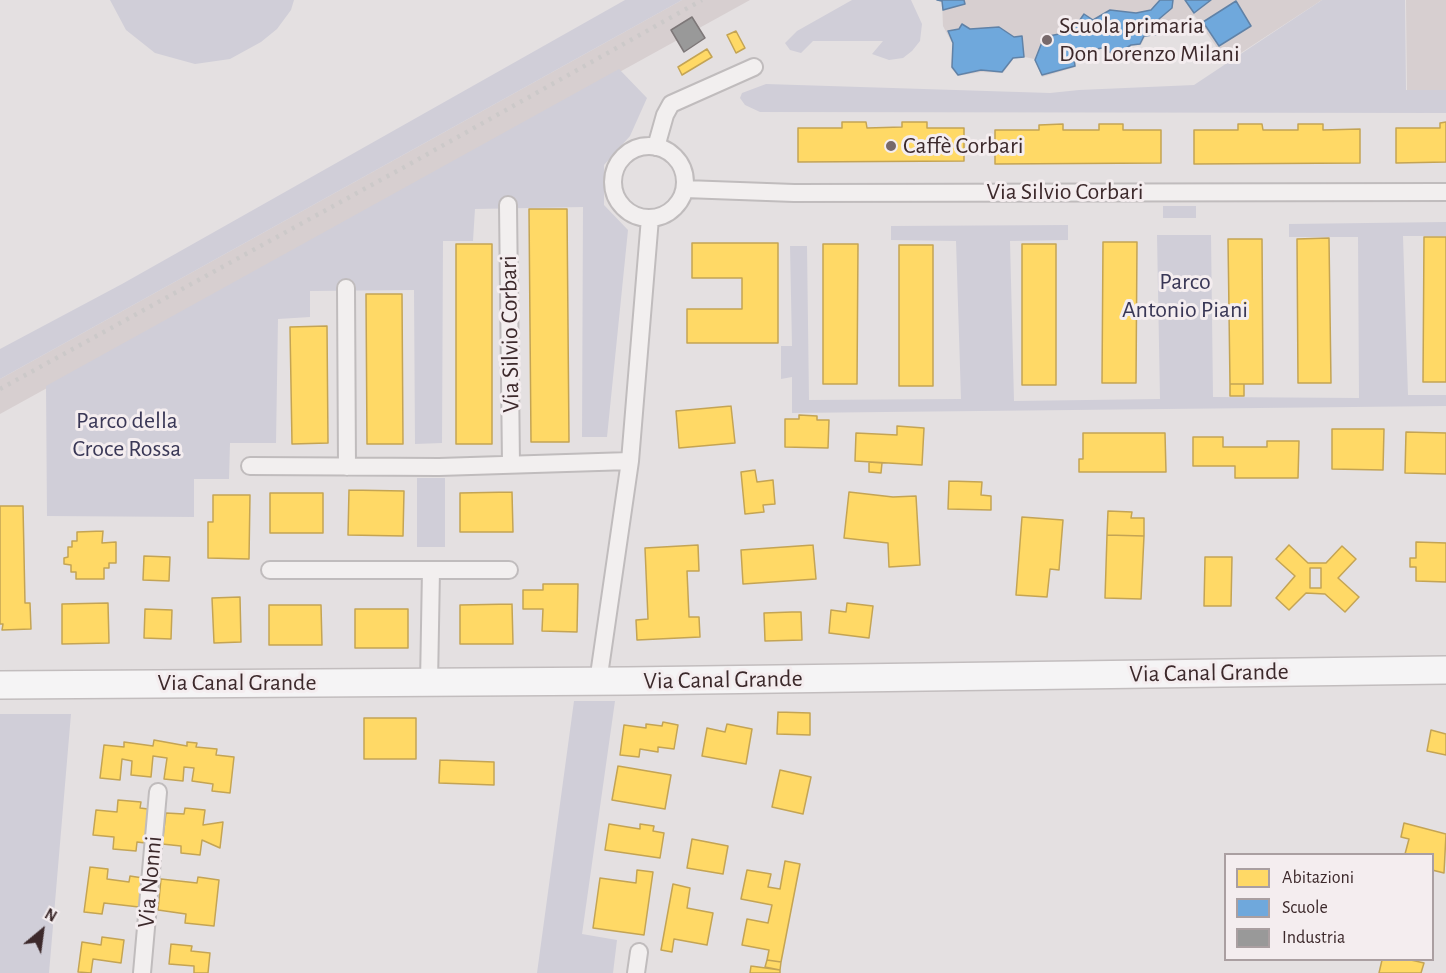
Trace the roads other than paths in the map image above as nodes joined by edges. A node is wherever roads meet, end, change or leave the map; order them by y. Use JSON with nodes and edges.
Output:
{"nodes":[{"id":1,"x":754,"y":67,"type":"dead end"},
{"id":2,"x":656,"y":147,"type":"junction"},
{"id":3,"x":685,"y":189,"type":"junction"},
{"id":4,"x":1446,"y":192,"type":"edge"},
{"id":5,"x":508,"y":205,"type":"dead end"},
{"id":6,"x":650,"y":218,"type":"junction"},
{"id":7,"x":346,"y":288,"type":"dead end"},
{"id":8,"x":630,"y":461,"type":"junction"},
{"id":9,"x":511,"y":464,"type":"junction"},
{"id":10,"x":250,"y":466,"type":"dead end"},
{"id":11,"x":347,"y":467,"type":"junction"},
{"id":12,"x":270,"y":570,"type":"dead end"},
{"id":13,"x":431,"y":570,"type":"junction"},
{"id":14,"x":509,"y":570,"type":"dead end"},
{"id":15,"x":1446,"y":670,"type":"edge"},
{"id":16,"x":598,"y":682,"type":"junction"},
{"id":17,"x":429,"y":683,"type":"junction"},
{"id":18,"x":0,"y":685,"type":"edge"},
{"id":19,"x":158,"y":792,"type":"dead end"},
{"id":20,"x":639,"y":952,"type":"dead end"},
{"id":21,"x":142,"y":973,"type":"edge"},
{"id":22,"x":636,"y":973,"type":"edge"}],
"edges":[{"from":1,"to":2,"type":"street"},
{"from":2,"to":3,"type":"street"},
{"from":2,"to":6,"type":"street"},
{"from":3,"to":4,"type":"street","name":"Via Silvio Corbari"},
{"from":3,"to":6,"type":"street"},
{"from":5,"to":9,"type":"street","name":"Via Silvio Corbari"},
{"from":6,"to":8,"type":"street"},
{"from":7,"to":11,"type":"street"},
{"from":8,"to":9,"type":"street"},
{"from":8,"to":16,"type":"street"},
{"from":9,"to":11,"type":"street"},
{"from":10,"to":11,"type":"street"},
{"from":12,"to":13,"type":"street"},
{"from":13,"to":14,"type":"street"},
{"from":13,"to":17,"type":"street"},
{"from":15,"to":16,"type":"main road","name":"Via Canal Grande"},
{"from":16,"to":17,"type":"main road","name":"Via Canal Grande"},
{"from":17,"to":18,"type":"main road","name":"Via Canal Grande"},
{"from":19,"to":21,"type":"street","name":"Via Nonni"},
{"from":20,"to":22,"type":"street"}]}
